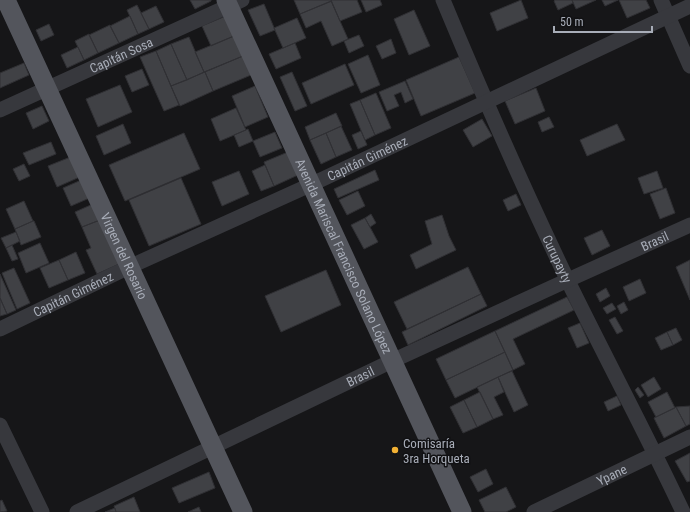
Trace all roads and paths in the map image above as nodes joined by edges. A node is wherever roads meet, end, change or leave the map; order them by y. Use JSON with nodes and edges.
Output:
{"nodes":[{"id":1,"x":6,"y":0,"type":"edge"},
{"id":2,"x":444,"y":0,"type":"edge"},
{"id":3,"x":662,"y":0,"type":"edge"},
{"id":4,"x":232,"y":2,"type":"edge"},
{"id":5,"x":690,"y":6,"type":"edge"},
{"id":6,"x":669,"y":15,"type":"junction"},
{"id":7,"x":690,"y":66,"type":"edge"},
{"id":8,"x":47,"y":88,"type":"junction"},
{"id":9,"x":486,"y":102,"type":"junction"},
{"id":10,"x":0,"y":110,"type":"edge"},
{"id":11,"x":310,"y":185,"type":"junction"},
{"id":12,"x":690,"y":225,"type":"edge"},
{"id":13,"x":129,"y":267,"type":"junction"},
{"id":14,"x":568,"y":280,"type":"junction"},
{"id":15,"x":0,"y":329,"type":"edge"},
{"id":16,"x":392,"y":361,"type":"junction"},
{"id":17,"x":0,"y":425,"type":"edge"},
{"id":18,"x":690,"y":437,"type":"edge"},
{"id":19,"x":213,"y":447,"type":"junction"},
{"id":20,"x":656,"y":454,"type":"junction"},
{"id":21,"x":42,"y":512,"type":"edge"},
{"id":22,"x":77,"y":512,"type":"edge"},
{"id":23,"x":243,"y":512,"type":"edge"},
{"id":24,"x":462,"y":512,"type":"edge"},
{"id":25,"x":534,"y":512,"type":"edge"},
{"id":26,"x":683,"y":512,"type":"edge"}],
"edges":[{"from":1,"to":8,"type":"main road","name":"Virgen del Rosario"},
{"from":2,"to":9,"type":"street","name":"Curupayty"},
{"from":3,"to":6,"type":"street"},
{"from":4,"to":8,"type":"street","name":"Capitán Sosa"},
{"from":4,"to":11,"type":"main road","name":"Avenida Mariscal Francisco Solano López"},
{"from":5,"to":6,"type":"street","name":"Capitán Giménez"},
{"from":6,"to":7,"type":"street"},
{"from":6,"to":9,"type":"street","name":"Capitán Giménez"},
{"from":8,"to":10,"type":"street","name":"Capitán Sosa"},
{"from":8,"to":13,"type":"main road","name":"Virgen del Rosario"},
{"from":9,"to":11,"type":"street","name":"Capitán Giménez"},
{"from":9,"to":14,"type":"street","name":"Curupayty"},
{"from":11,"to":13,"type":"street","name":"Capitán Giménez"},
{"from":11,"to":16,"type":"main road","name":"Avenida Mariscal Francisco Solano López"},
{"from":12,"to":14,"type":"street","name":"Brasil"},
{"from":13,"to":15,"type":"street","name":"Capitán Giménez"},
{"from":13,"to":19,"type":"main road","name":"Virgen del Rosario"},
{"from":14,"to":16,"type":"street","name":"Brasil"},
{"from":14,"to":20,"type":"street","name":"Curupayty"},
{"from":16,"to":19,"type":"street","name":"Brasil"},
{"from":16,"to":24,"type":"main road","name":"Avenida Mariscal Francisco Solano López"},
{"from":17,"to":21,"type":"street"},
{"from":18,"to":20,"type":"street","name":"Ypane"},
{"from":19,"to":22,"type":"street","name":"Brasil"},
{"from":19,"to":23,"type":"main road","name":"Virgen del Rosario"},
{"from":20,"to":25,"type":"street","name":"Ypane"},
{"from":20,"to":26,"type":"street","name":"Curupayty"}]}
